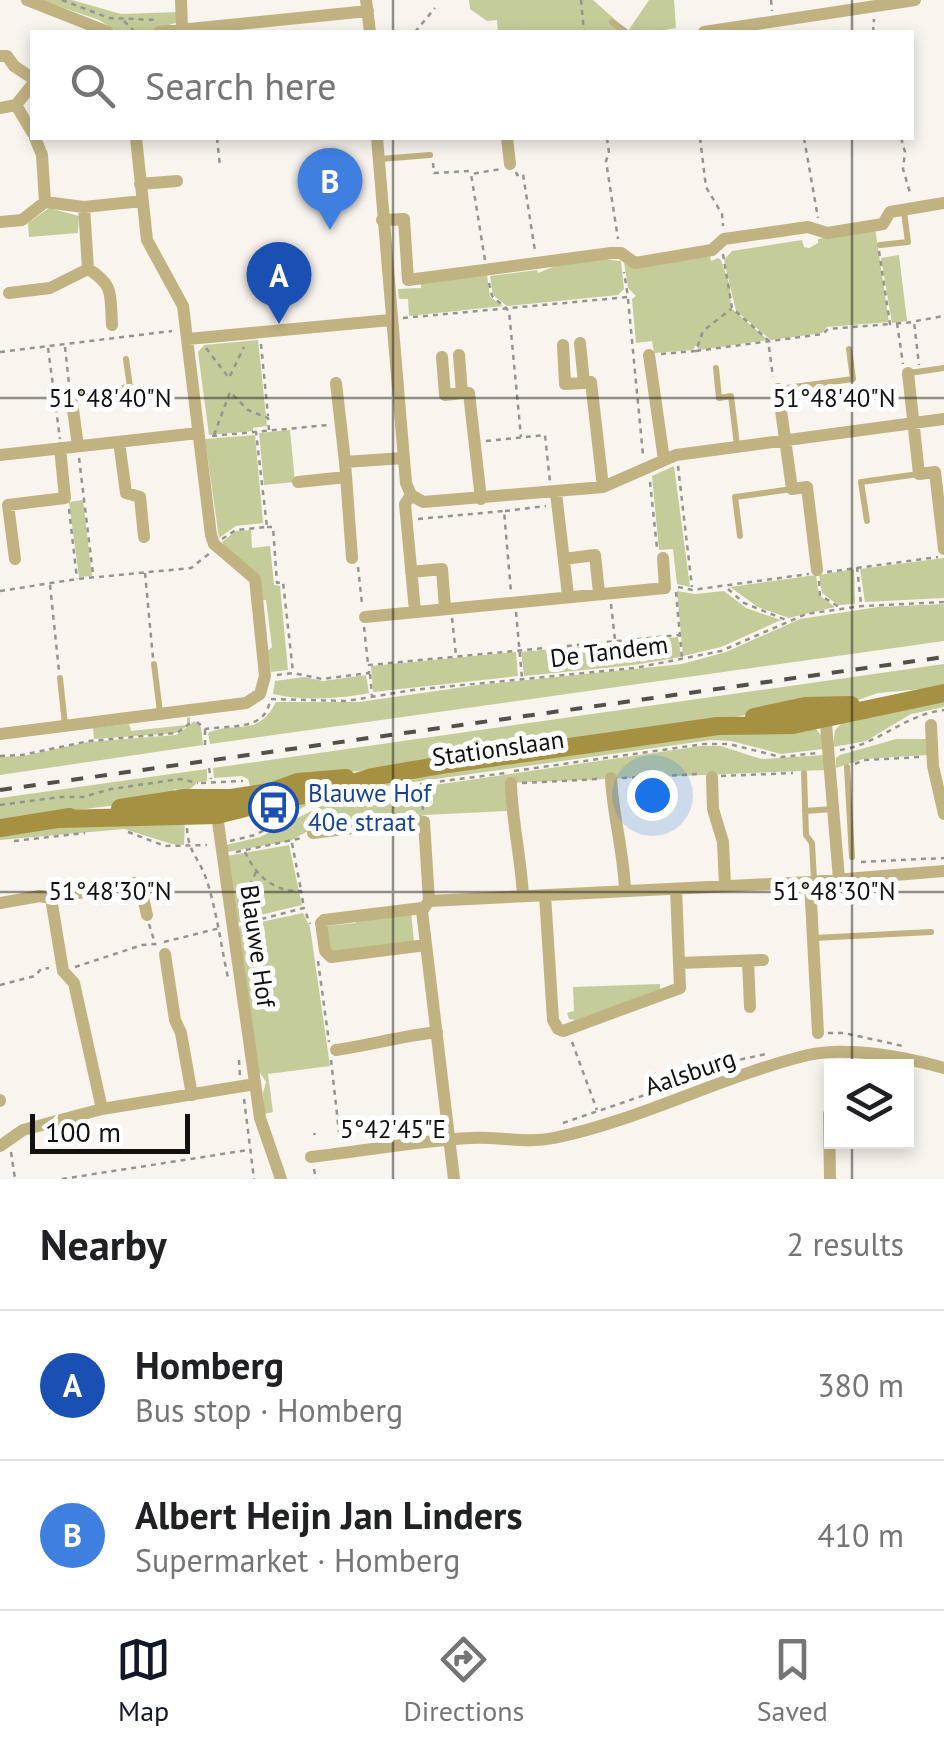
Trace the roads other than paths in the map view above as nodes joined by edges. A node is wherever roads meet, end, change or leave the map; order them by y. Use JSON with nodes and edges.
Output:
{"nodes":[{"id":1,"x":27,"y":0,"type":"edge"},
{"id":2,"x":181,"y":0,"type":"edge"},
{"id":3,"x":915,"y":0,"type":"edge"},
{"id":4,"x":367,"y":6,"type":"edge"},
{"id":5,"x":612,"y":22,"type":"dead end"},
{"id":6,"x":182,"y":24,"type":"junction"},
{"id":7,"x":103,"y":30,"type":"edge"},
{"id":8,"x":166,"y":30,"type":"edge"},
{"id":9,"x":623,"y":30,"type":"edge"},
{"id":10,"x":717,"y":30,"type":"edge"},
{"id":11,"x":0,"y":56,"type":"edge"},
{"id":12,"x":30,"y":80,"type":"edge"},
{"id":13,"x":30,"y":85,"type":"edge"},
{"id":14,"x":16,"y":105,"type":"junction"},
{"id":15,"x":0,"y":108,"type":"edge"},
{"id":16,"x":30,"y":128,"type":"edge"},
{"id":17,"x":36,"y":140,"type":"edge"},
{"id":18,"x":136,"y":140,"type":"edge"},
{"id":19,"x":377,"y":140,"type":"edge"},
{"id":20,"x":507,"y":140,"type":"edge"},
{"id":21,"x":430,"y":155,"type":"road end"},
{"id":22,"x":379,"y":159,"type":"junction"},
{"id":23,"x":510,"y":164,"type":"dead end"},
{"id":24,"x":177,"y":181,"type":"dead end"},
{"id":25,"x":140,"y":184,"type":"junction"},
{"id":26,"x":142,"y":201,"type":"junction"},
{"id":27,"x":45,"y":202,"type":"junction"},
{"id":28,"x":944,"y":203,"type":"edge"},
{"id":29,"x":84,"y":207,"type":"junction"},
{"id":30,"x":908,"y":209,"type":"junction"},
{"id":31,"x":382,"y":220,"type":"junction"},
{"id":32,"x":0,"y":222,"type":"edge"},
{"id":33,"x":880,"y":245,"type":"dead end"},
{"id":34,"x":88,"y":269,"type":"junction"},
{"id":35,"x":9,"y":293,"type":"dead end"},
{"id":36,"x":390,"y":320,"type":"junction"},
{"id":37,"x":117,"y":332,"type":"road end"},
{"id":38,"x":192,"y":336,"type":"junction"},
{"id":39,"x":580,"y":344,"type":"dead end"},
{"id":40,"x":563,"y":346,"type":"dead end"},
{"id":41,"x":849,"y":349,"type":"dead end"},
{"id":42,"x":459,"y":355,"type":"dead end"},
{"id":43,"x":650,"y":355,"type":"road end"},
{"id":44,"x":442,"y":356,"type":"dead end"},
{"id":45,"x":126,"y":359,"type":"dead end"},
{"id":46,"x":716,"y":368,"type":"dead end"},
{"id":47,"x":944,"y":368,"type":"edge"},
{"id":48,"x":914,"y":372,"type":"joint"},
{"id":49,"x":336,"y":383,"type":"dead end"},
{"id":50,"x":584,"y":383,"type":"junction"},
{"id":51,"x":778,"y":389,"type":"joint"},
{"id":52,"x":462,"y":394,"type":"junction"},
{"id":53,"x":72,"y":395,"type":"joint"},
{"id":54,"x":944,"y":419,"type":"edge"},
{"id":55,"x":914,"y":423,"type":"junction"},
{"id":56,"x":203,"y":435,"type":"junction"},
{"id":57,"x":785,"y":440,"type":"junction"},
{"id":58,"x":119,"y":442,"type":"junction"},
{"id":59,"x":737,"y":445,"type":"junction"},
{"id":60,"x":78,"y":446,"type":"junction"},
{"id":61,"x":61,"y":448,"type":"junction"},
{"id":62,"x":0,"y":456,"type":"edge"},
{"id":63,"x":403,"y":458,"type":"junction"},
{"id":64,"x":671,"y":458,"type":"junction"},
{"id":65,"x":344,"y":462,"type":"junction"},
{"id":66,"x":919,"y":474,"type":"junction"},
{"id":67,"x":346,"y":478,"type":"junction"},
{"id":68,"x":298,"y":482,"type":"dead end"},
{"id":69,"x":603,"y":487,"type":"junction"},
{"id":70,"x":792,"y":489,"type":"junction"},
{"id":71,"x":412,"y":495,"type":"junction"},
{"id":72,"x":555,"y":497,"type":"junction"},
{"id":73,"x":482,"y":499,"type":"junction"},
{"id":74,"x":868,"y":521,"type":"dead end"},
{"id":75,"x":740,"y":536,"type":"dead end"},
{"id":76,"x":144,"y":537,"type":"dead end"},
{"id":77,"x":944,"y":552,"type":"edge"},
{"id":78,"x":15,"y":558,"type":"dead end"},
{"id":79,"x":352,"y":558,"type":"dead end"},
{"id":80,"x":662,"y":558,"type":"road end"},
{"id":81,"x":564,"y":559,"type":"junction"},
{"id":82,"x":411,"y":572,"type":"junction"},
{"id":83,"x":818,"y":572,"type":"road end"},
{"id":84,"x":605,"y":592,"type":"junction"},
{"id":85,"x":568,"y":595,"type":"junction"},
{"id":86,"x":448,"y":608,"type":"junction"},
{"id":87,"x":415,"y":611,"type":"junction"},
{"id":88,"x":365,"y":617,"type":"dead end"},
{"id":89,"x":154,"y":664,"type":"road end"},
{"id":90,"x":60,"y":678,"type":"road end"},
{"id":91,"x":943,"y":699,"type":"edge"},
{"id":92,"x":160,"y":712,"type":"junction"},
{"id":93,"x":825,"y":714,"type":"junction"},
{"id":94,"x":65,"y":724,"type":"junction"},
{"id":95,"x":931,"y":725,"type":"dead end"},
{"id":96,"x":0,"y":734,"type":"edge"},
{"id":97,"x":847,"y":767,"type":"dead end"},
{"id":98,"x":804,"y":773,"type":"dead end"},
{"id":99,"x":712,"y":777,"type":"dead end"},
{"id":100,"x":611,"y":778,"type":"dead end"},
{"id":101,"x":511,"y":783,"type":"dead end"},
{"id":102,"x":849,"y":796,"type":"junction"},
{"id":103,"x":215,"y":798,"type":"junction"},
{"id":104,"x":833,"y":803,"type":"junction"},
{"id":105,"x":804,"y":810,"type":"junction"},
{"id":106,"x":944,"y":814,"type":"edge"},
{"id":107,"x":61,"y":819,"type":"junction"},
{"id":108,"x":313,"y":833,"type":"road end"},
{"id":109,"x":2,"y":835,"type":"edge"},
{"id":110,"x":852,"y":860,"type":"road end"},
{"id":111,"x":944,"y":871,"type":"edge"},
{"id":112,"x":839,"y":879,"type":"junction"},
{"id":113,"x":812,"y":882,"type":"junction"},
{"id":114,"x":725,"y":886,"type":"junction"},
{"id":115,"x":676,"y":888,"type":"junction"},
{"id":116,"x":625,"y":891,"type":"junction"},
{"id":117,"x":544,"y":895,"type":"junction"},
{"id":118,"x":522,"y":896,"type":"junction"},
{"id":119,"x":51,"y":898,"type":"junction"},
{"id":120,"x":0,"y":903,"type":"edge"},
{"id":121,"x":426,"y":905,"type":"junction"},
{"id":122,"x":147,"y":915,"type":"road end"},
{"id":123,"x":931,"y":932,"type":"dead end"},
{"id":124,"x":812,"y":938,"type":"junction"},
{"id":125,"x":426,"y":945,"type":"junction"},
{"id":126,"x":165,"y":954,"type":"dead end"},
{"id":127,"x":679,"y":963,"type":"junction"},
{"id":128,"x":750,"y":1007,"type":"dead end"},
{"id":129,"x":437,"y":1032,"type":"junction"},
{"id":130,"x":818,"y":1033,"type":"dead end"},
{"id":131,"x":336,"y":1050,"type":"dead end"},
{"id":132,"x":944,"y":1068,"type":"edge"},
{"id":133,"x":248,"y":1085,"type":"junction"},
{"id":134,"x":192,"y":1094,"type":"junction"},
{"id":135,"x":102,"y":1110,"type":"junction"},
{"id":136,"x":3,"y":1138,"type":"edge"},
{"id":137,"x":450,"y":1139,"type":"junction"},
{"id":138,"x":829,"y":1149,"type":"edge"},
{"id":139,"x":311,"y":1156,"type":"dead end"},
{"id":140,"x":280,"y":1179,"type":"edge"},
{"id":141,"x":454,"y":1179,"type":"edge"},
{"id":142,"x":830,"y":1179,"type":"edge"}],
"edges":[{"from":1,"to":7,"type":"street"},
{"from":2,"to":6,"type":"street"},
{"from":3,"to":10,"type":"street"},
{"from":4,"to":6,"type":"street"},
{"from":5,"to":9,"type":"lane"},
{"from":6,"to":8,"type":"street"},
{"from":11,"to":12,"type":"street"},
{"from":13,"to":14,"type":"street"},
{"from":14,"to":15,"type":"street"},
{"from":14,"to":16,"type":"street"},
{"from":17,"to":27,"type":"street"},
{"from":18,"to":25,"type":"street"},
{"from":19,"to":22,"type":"street"},
{"from":20,"to":23,"type":"street"},
{"from":21,"to":22,"type":"lane"},
{"from":22,"to":31,"type":"street"},
{"from":24,"to":25,"type":"street"},
{"from":25,"to":26,"type":"street"},
{"from":26,"to":29,"type":"street"},
{"from":26,"to":38,"type":"street"},
{"from":27,"to":29,"type":"street"},
{"from":27,"to":32,"type":"street"},
{"from":28,"to":30,"type":"street"},
{"from":29,"to":34,"type":"street"},
{"from":30,"to":31,"type":"street"},
{"from":30,"to":33,"type":"lane"},
{"from":31,"to":36,"type":"street"},
{"from":34,"to":35,"type":"street"},
{"from":34,"to":37,"type":"street"},
{"from":36,"to":38,"type":"street"},
{"from":36,"to":63,"type":"street"},
{"from":38,"to":56,"type":"street"},
{"from":39,"to":50,"type":"street"},
{"from":40,"to":50,"type":"street"},
{"from":41,"to":51,"type":"lane"},
{"from":42,"to":52,"type":"street"},
{"from":43,"to":64,"type":"street"},
{"from":44,"to":52,"type":"street"},
{"from":45,"to":53,"type":"lane"},
{"from":46,"to":59,"type":"lane"},
{"from":47,"to":48,"type":"lane"},
{"from":48,"to":55,"type":"street"},
{"from":49,"to":65,"type":"street"},
{"from":50,"to":69,"type":"street"},
{"from":51,"to":57,"type":"street"},
{"from":52,"to":73,"type":"street"},
{"from":53,"to":60,"type":"street"},
{"from":54,"to":55,"type":"street"},
{"from":55,"to":57,"type":"street"},
{"from":55,"to":66,"type":"street"},
{"from":56,"to":58,"type":"street"},
{"from":56,"to":92,"type":"street"},
{"from":57,"to":59,"type":"street"},
{"from":57,"to":70,"type":"street"},
{"from":58,"to":60,"type":"street"},
{"from":58,"to":76,"type":"street"},
{"from":59,"to":64,"type":"street"},
{"from":60,"to":61,"type":"street"},
{"from":61,"to":62,"type":"street"},
{"from":61,"to":78,"type":"street"},
{"from":63,"to":65,"type":"street"},
{"from":63,"to":71,"type":"street"},
{"from":64,"to":69,"type":"street"},
{"from":65,"to":67,"type":"street"},
{"from":66,"to":74,"type":"lane"},
{"from":66,"to":77,"type":"street"},
{"from":67,"to":68,"type":"street"},
{"from":67,"to":79,"type":"street"},
{"from":69,"to":72,"type":"street"},
{"from":70,"to":75,"type":"lane"},
{"from":70,"to":83,"type":"street"},
{"from":71,"to":73,"type":"street"},
{"from":71,"to":82,"type":"street"},
{"from":72,"to":73,"type":"street"},
{"from":72,"to":81,"type":"street"},
{"from":80,"to":84,"type":"street"},
{"from":81,"to":84,"type":"street"},
{"from":81,"to":85,"type":"street"},
{"from":82,"to":86,"type":"street"},
{"from":82,"to":87,"type":"street"},
{"from":84,"to":85,"type":"street"},
{"from":85,"to":86,"type":"street"},
{"from":86,"to":87,"type":"street"},
{"from":87,"to":88,"type":"street"},
{"from":89,"to":92,"type":"lane"},
{"from":90,"to":94,"type":"lane"},
{"from":91,"to":93,"type":"street","name":"Stationslaan"},
{"from":92,"to":94,"type":"street"},
{"from":93,"to":103,"type":"street","name":"Stationslaan"},
{"from":93,"to":104,"type":"street"},
{"from":94,"to":96,"type":"street"},
{"from":95,"to":106,"type":"street"},
{"from":97,"to":102,"type":"lane"},
{"from":98,"to":105,"type":"lane"},
{"from":99,"to":114,"type":"street"},
{"from":100,"to":116,"type":"street"},
{"from":101,"to":118,"type":"street"},
{"from":102,"to":104,"type":"lane"},
{"from":102,"to":110,"type":"lane"},
{"from":103,"to":107,"type":"street","name":"Stationslaan"},
{"from":103,"to":107,"type":"street","name":"Stationslaan"},
{"from":103,"to":133,"type":"street","name":"Blauwe Hof"},
{"from":104,"to":105,"type":"lane"},
{"from":104,"to":112,"type":"street"},
{"from":105,"to":113,"type":"lane"},
{"from":107,"to":109,"type":"street","name":"Stationslaan"},
{"from":108,"to":121,"type":"street"},
{"from":111,"to":112,"type":"street"},
{"from":112,"to":113,"type":"street"},
{"from":113,"to":114,"type":"street"},
{"from":113,"to":124,"type":"street"},
{"from":114,"to":115,"type":"street"},
{"from":115,"to":116,"type":"street"},
{"from":115,"to":127,"type":"street"},
{"from":116,"to":117,"type":"street"},
{"from":117,"to":118,"type":"street"},
{"from":117,"to":127,"type":"street"},
{"from":118,"to":121,"type":"street"},
{"from":119,"to":120,"type":"street"},
{"from":119,"to":122,"type":"street"},
{"from":119,"to":135,"type":"street"},
{"from":121,"to":125,"type":"street"},
{"from":121,"to":125,"type":"street"},
{"from":123,"to":124,"type":"lane"},
{"from":124,"to":130,"type":"street"},
{"from":125,"to":129,"type":"street"},
{"from":126,"to":134,"type":"street"},
{"from":127,"to":128,"type":"street"},
{"from":129,"to":131,"type":"street"},
{"from":129,"to":137,"type":"street"},
{"from":132,"to":137,"type":"street","name":"Aalsburg"},
{"from":133,"to":134,"type":"street"},
{"from":133,"to":140,"type":"street","name":"Blauwe Hof"},
{"from":134,"to":135,"type":"street"},
{"from":135,"to":136,"type":"street"},
{"from":137,"to":139,"type":"street","name":"Aalsburg"},
{"from":137,"to":141,"type":"street"},
{"from":138,"to":142,"type":"street"}]}
